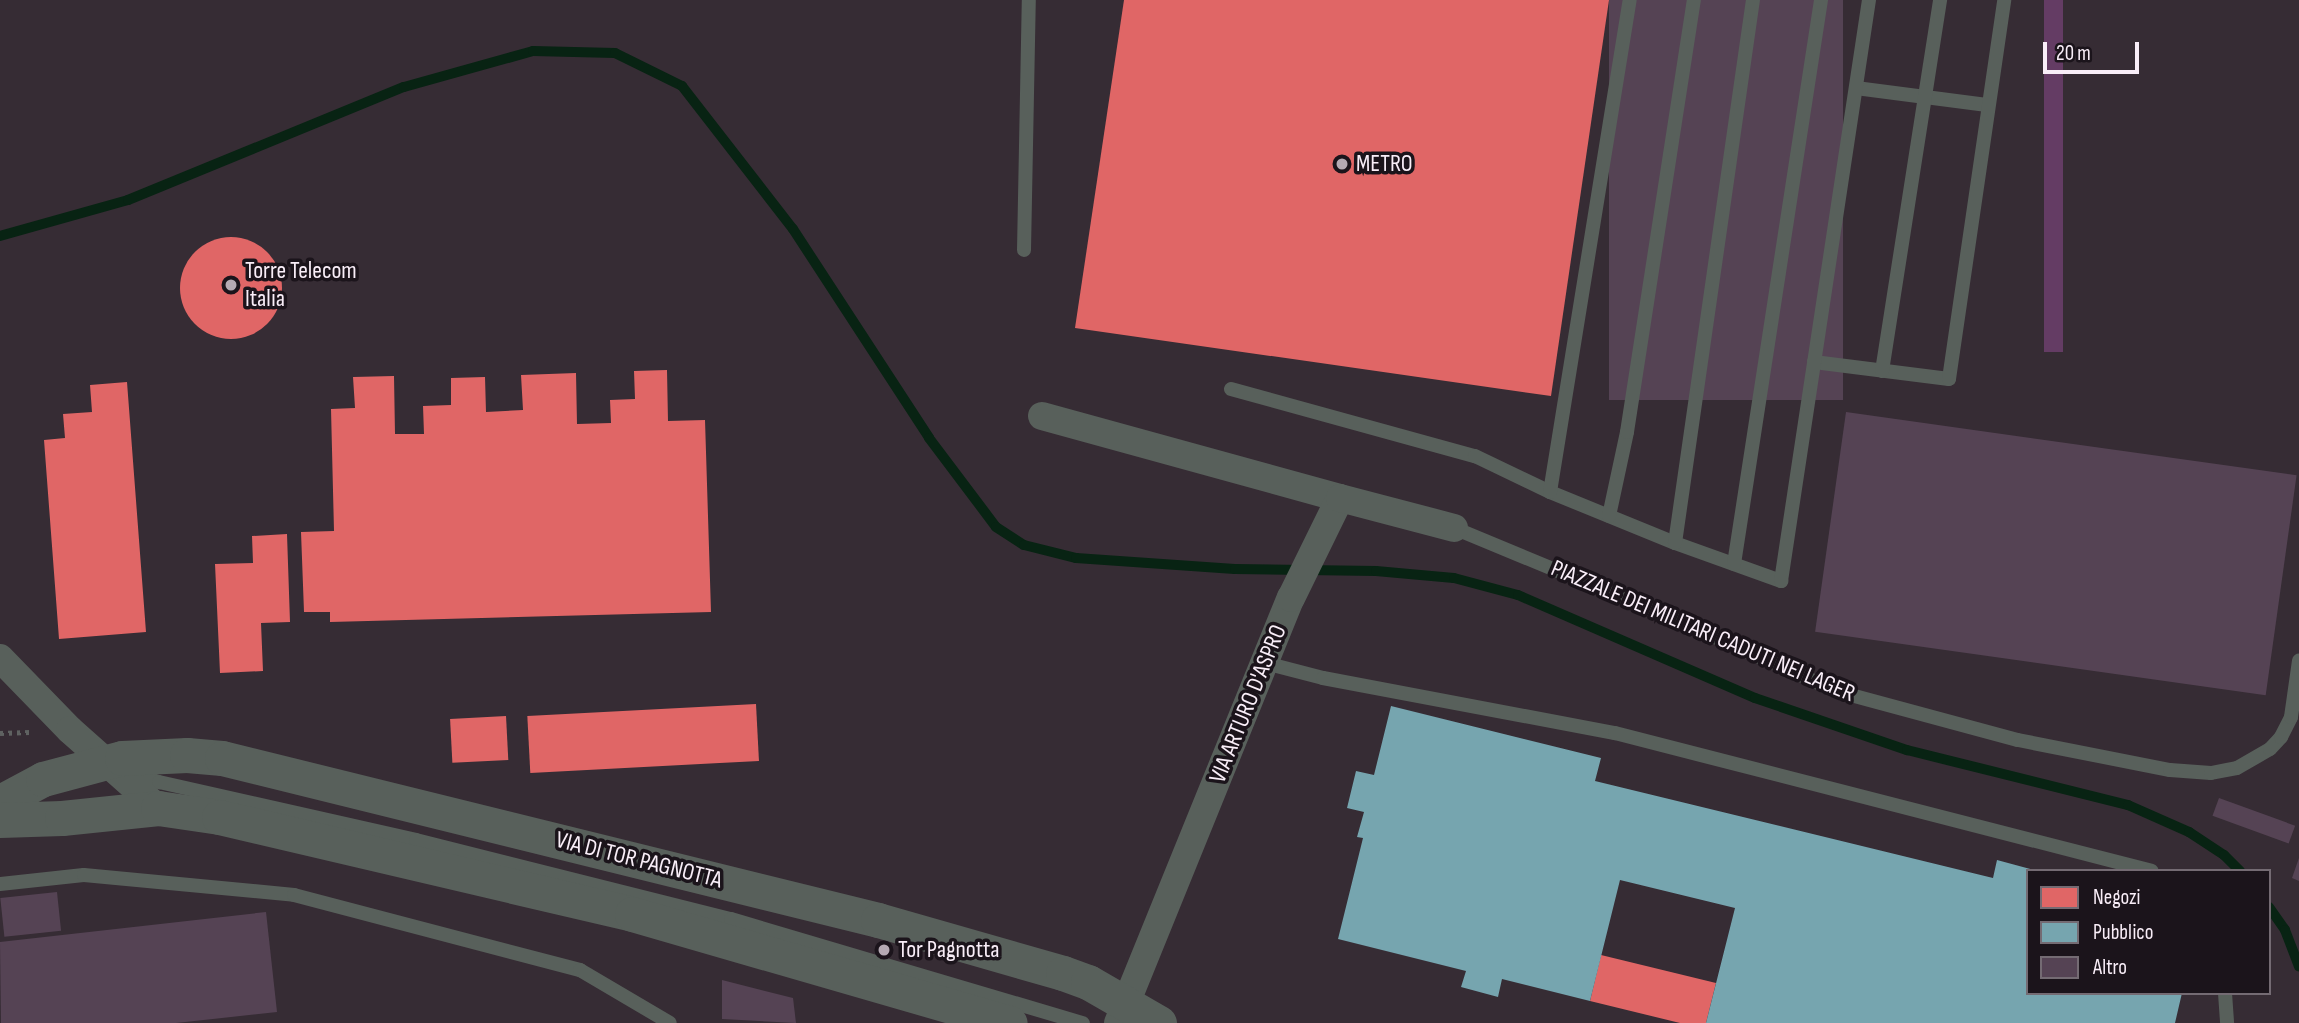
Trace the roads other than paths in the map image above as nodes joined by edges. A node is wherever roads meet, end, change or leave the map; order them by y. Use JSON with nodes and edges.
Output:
{"nodes":[{"id":1,"x":1029,"y":0,"type":"edge"},
{"id":2,"x":1630,"y":0,"type":"edge"},
{"id":3,"x":1693,"y":0,"type":"edge"},
{"id":4,"x":1753,"y":0,"type":"edge"},
{"id":5,"x":1821,"y":0,"type":"edge"},
{"id":6,"x":1869,"y":0,"type":"edge"},
{"id":7,"x":1940,"y":0,"type":"edge"},
{"id":8,"x":2004,"y":0,"type":"edge"},
{"id":9,"x":1856,"y":88,"type":"junction"},
{"id":10,"x":1924,"y":97,"type":"junction"},
{"id":11,"x":1987,"y":105,"type":"junction"},
{"id":12,"x":1024,"y":250,"type":"dead end"},
{"id":13,"x":1814,"y":362,"type":"junction"},
{"id":14,"x":1882,"y":371,"type":"junction"},
{"id":15,"x":1231,"y":389,"type":"dead end"},
{"id":16,"x":1042,"y":416,"type":"dead end"},
{"id":17,"x":1550,"y":492,"type":"junction"},
{"id":18,"x":1340,"y":498,"type":"junction"},
{"id":19,"x":1609,"y":516,"type":"junction"},
{"id":20,"x":1454,"y":528,"type":"joint"},
{"id":21,"x":1675,"y":543,"type":"junction"},
{"id":22,"x":1734,"y":564,"type":"junction"},
{"id":23,"x":0,"y":658,"type":"edge"},
{"id":24,"x":2299,"y":661,"type":"edge"},
{"id":25,"x":1265,"y":663,"type":"junction"},
{"id":26,"x":105,"y":762,"type":"junction"},
{"id":27,"x":210,"y":792,"type":"junction"},
{"id":28,"x":0,"y":803,"type":"edge"},
{"id":29,"x":158,"y":808,"type":"junction"},
{"id":30,"x":0,"y":820,"type":"edge"},
{"id":31,"x":2144,"y":869,"type":"edge"},
{"id":32,"x":0,"y":884,"type":"edge"},
{"id":33,"x":2225,"y":995,"type":"edge"},
{"id":34,"x":1121,"y":1014,"type":"edge"},
{"id":35,"x":670,"y":1023,"type":"edge"},
{"id":36,"x":1010,"y":1023,"type":"edge"},
{"id":37,"x":1083,"y":1023,"type":"edge"},
{"id":38,"x":1159,"y":1023,"type":"edge"},
{"id":39,"x":2227,"y":1023,"type":"edge"}],
"edges":[{"from":1,"to":12,"type":"lane"},
{"from":2,"to":17,"type":"lane"},
{"from":3,"to":19,"type":"lane"},
{"from":4,"to":21,"type":"lane"},
{"from":5,"to":22,"type":"lane"},
{"from":6,"to":9,"type":"lane"},
{"from":7,"to":10,"type":"lane"},
{"from":8,"to":11,"type":"lane"},
{"from":9,"to":10,"type":"lane"},
{"from":9,"to":13,"type":"lane"},
{"from":10,"to":11,"type":"lane"},
{"from":10,"to":14,"type":"lane"},
{"from":11,"to":14,"type":"lane"},
{"from":13,"to":14,"type":"lane"},
{"from":13,"to":22,"type":"lane"},
{"from":15,"to":17,"type":"lane"},
{"from":16,"to":18,"type":"street"},
{"from":17,"to":19,"type":"lane"},
{"from":18,"to":20,"type":"street"},
{"from":18,"to":25,"type":"street","name":"VIA ARTURO D'ASPRO"},
{"from":19,"to":21,"type":"lane"},
{"from":20,"to":24,"type":"lane","name":"PIAZZALE DEI MILITARI CADUTI NEI LAGER"},
{"from":21,"to":22,"type":"lane"},
{"from":23,"to":26,"type":"street"},
{"from":25,"to":31,"type":"lane"},
{"from":25,"to":34,"type":"street","name":"VIA ARTURO D'ASPRO"},
{"from":26,"to":27,"type":"lane","name":"VIA DI TOR PAGNOTTA"},
{"from":26,"to":28,"type":"street","name":"VIA DI TOR PAGNOTTA"},
{"from":26,"to":29,"type":"street"},
{"from":26,"to":34,"type":"street","name":"VIA DI TOR PAGNOTTA"},
{"from":27,"to":29,"type":"lane"},
{"from":27,"to":37,"type":"lane","name":"VIA DI TOR PAGNOTTA"},
{"from":29,"to":30,"type":"street"},
{"from":29,"to":36,"type":"street"},
{"from":32,"to":35,"type":"lane"},
{"from":33,"to":39,"type":"lane"},
{"from":34,"to":38,"type":"street","name":"VIA DI TOR PAGNOTTA"}]}
